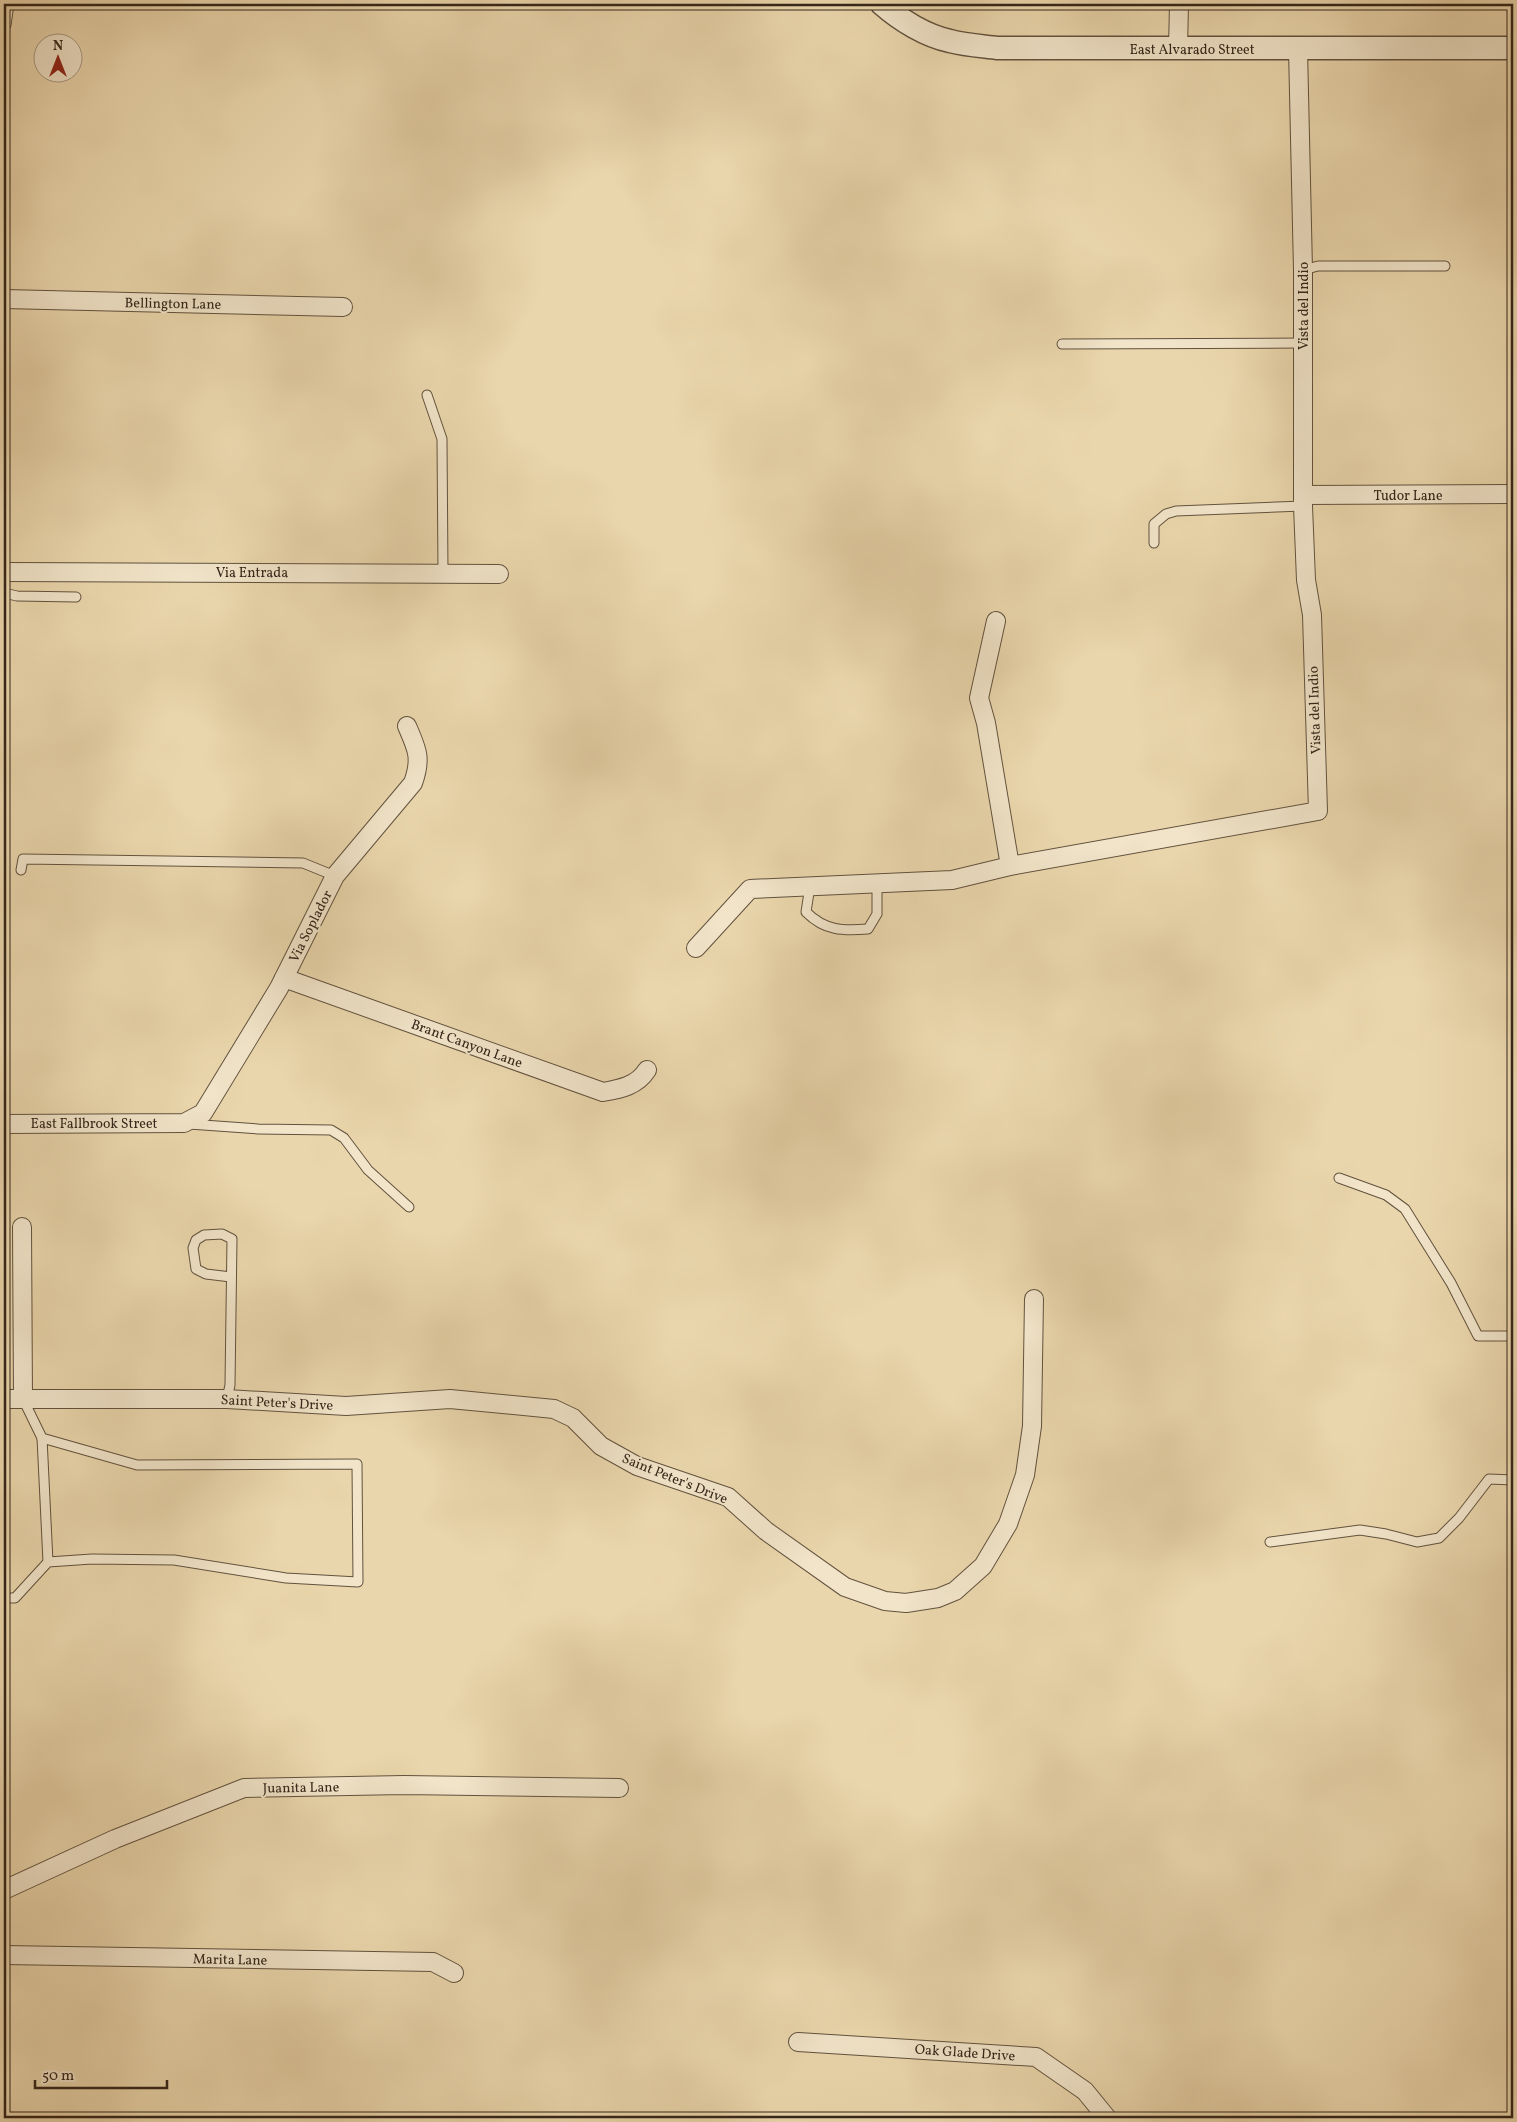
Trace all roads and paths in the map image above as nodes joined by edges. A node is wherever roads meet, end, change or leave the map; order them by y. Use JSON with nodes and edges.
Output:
{"nodes":[{"id":1,"x":9,"y":4,"type":"edge"},
{"id":2,"x":882,"y":4,"type":"edge"},
{"id":3,"x":1179,"y":4,"type":"edge"},
{"id":4,"x":4,"y":27,"type":"edge"},
{"id":5,"x":1513,"y":48,"type":"edge"},
{"id":6,"x":1178,"y":49,"type":"junction"},
{"id":7,"x":1298,"y":49,"type":"junction"},
{"id":8,"x":1445,"y":266,"type":"dead end"},
{"id":9,"x":1303,"y":270,"type":"junction"},
{"id":10,"x":4,"y":299,"type":"edge"},
{"id":11,"x":343,"y":307,"type":"dead end"},
{"id":12,"x":1303,"y":343,"type":"junction"},
{"id":13,"x":1062,"y":344,"type":"dead end"},
{"id":14,"x":427,"y":395,"type":"dead end"},
{"id":15,"x":1513,"y":494,"type":"edge"},
{"id":16,"x":1303,"y":500,"type":"junction"},
{"id":17,"x":1154,"y":543,"type":"dead end"},
{"id":18,"x":4,"y":572,"type":"edge"},
{"id":19,"x":443,"y":573,"type":"junction"},
{"id":20,"x":500,"y":574,"type":"dead end"},
{"id":21,"x":4,"y":593,"type":"edge"},
{"id":22,"x":76,"y":597,"type":"dead end"},
{"id":23,"x":996,"y":621,"type":"dead end"},
{"id":24,"x":407,"y":726,"type":"dead end"},
{"id":25,"x":1010,"y":866,"type":"junction"},
{"id":26,"x":21,"y":870,"type":"dead end"},
{"id":27,"x":335,"y":876,"type":"junction"},
{"id":28,"x":877,"y":883,"type":"junction"},
{"id":29,"x":810,"y":886,"type":"junction"},
{"id":30,"x":696,"y":948,"type":"dead end"},
{"id":31,"x":284,"y":978,"type":"junction"},
{"id":32,"x":647,"y":1070,"type":"dead end"},
{"id":33,"x":184,"y":1123,"type":"junction"},
{"id":34,"x":4,"y":1124,"type":"edge"},
{"id":35,"x":1339,"y":1178,"type":"dead end"},
{"id":36,"x":409,"y":1207,"type":"dead end"},
{"id":37,"x":22,"y":1226,"type":"dead end"},
{"id":38,"x":232,"y":1277,"type":"junction"},
{"id":39,"x":1034,"y":1299,"type":"dead end"},
{"id":40,"x":1513,"y":1336,"type":"edge"},
{"id":41,"x":4,"y":1399,"type":"edge"},
{"id":42,"x":23,"y":1399,"type":"junction"},
{"id":43,"x":228,"y":1399,"type":"junction"},
{"id":44,"x":42,"y":1438,"type":"junction"},
{"id":45,"x":1513,"y":1480,"type":"edge"},
{"id":46,"x":1270,"y":1542,"type":"dead end"},
{"id":47,"x":48,"y":1562,"type":"junction"},
{"id":48,"x":4,"y":1598,"type":"edge"},
{"id":49,"x":619,"y":1788,"type":"dead end"},
{"id":50,"x":4,"y":1890,"type":"edge"},
{"id":51,"x":4,"y":1955,"type":"edge"},
{"id":52,"x":454,"y":1973,"type":"dead end"},
{"id":53,"x":798,"y":2042,"type":"dead end"},
{"id":54,"x":1108,"y":2118,"type":"edge"}],
"edges":[{"from":1,"to":4,"type":"lane"},
{"from":2,"to":6,"type":"street","name":"East Alvarado Street"},
{"from":3,"to":6,"type":"street"},
{"from":5,"to":7,"type":"street","name":"East Alvarado Street"},
{"from":6,"to":7,"type":"street","name":"East Alvarado Street"},
{"from":7,"to":9,"type":"street","name":"Vista del Indio"},
{"from":8,"to":9,"type":"lane"},
{"from":9,"to":12,"type":"street","name":"Vista del Indio"},
{"from":10,"to":11,"type":"street","name":"Bellington Lane"},
{"from":12,"to":13,"type":"lane"},
{"from":12,"to":16,"type":"street","name":"Vista del Indio"},
{"from":14,"to":19,"type":"lane"},
{"from":15,"to":16,"type":"street","name":"Tudor Lane"},
{"from":16,"to":17,"type":"lane"},
{"from":16,"to":25,"type":"street","name":"Vista del Indio"},
{"from":18,"to":19,"type":"street","name":"Via Entrada"},
{"from":19,"to":20,"type":"street","name":"Via Entrada"},
{"from":21,"to":22,"type":"lane"},
{"from":23,"to":25,"type":"street"},
{"from":24,"to":27,"type":"street","name":"Via Soplador"},
{"from":25,"to":28,"type":"street"},
{"from":26,"to":27,"type":"lane"},
{"from":27,"to":31,"type":"street","name":"Via Soplador"},
{"from":28,"to":29,"type":"street"},
{"from":28,"to":29,"type":"lane"},
{"from":29,"to":30,"type":"street"},
{"from":31,"to":32,"type":"street","name":"Brant Canyon Lane"},
{"from":31,"to":33,"type":"street","name":"Via Soplador"},
{"from":33,"to":34,"type":"street","name":"East Fallbrook Street"},
{"from":33,"to":36,"type":"lane"},
{"from":35,"to":40,"type":"lane"},
{"from":37,"to":42,"type":"street"},
{"from":38,"to":38,"type":"lane"},
{"from":38,"to":43,"type":"lane"},
{"from":39,"to":43,"type":"street","name":"Saint Peter's Drive"},
{"from":41,"to":42,"type":"street","name":"Saint Peter's Drive"},
{"from":42,"to":43,"type":"street","name":"Saint Peter's Drive"},
{"from":42,"to":44,"type":"lane"},
{"from":44,"to":47,"type":"lane"},
{"from":44,"to":47,"type":"lane"},
{"from":45,"to":46,"type":"lane"},
{"from":47,"to":48,"type":"lane"},
{"from":49,"to":50,"type":"street","name":"Juanita Lane"},
{"from":51,"to":52,"type":"street","name":"Marita Lane"},
{"from":53,"to":54,"type":"street","name":"Oak Glade Drive"}]}
